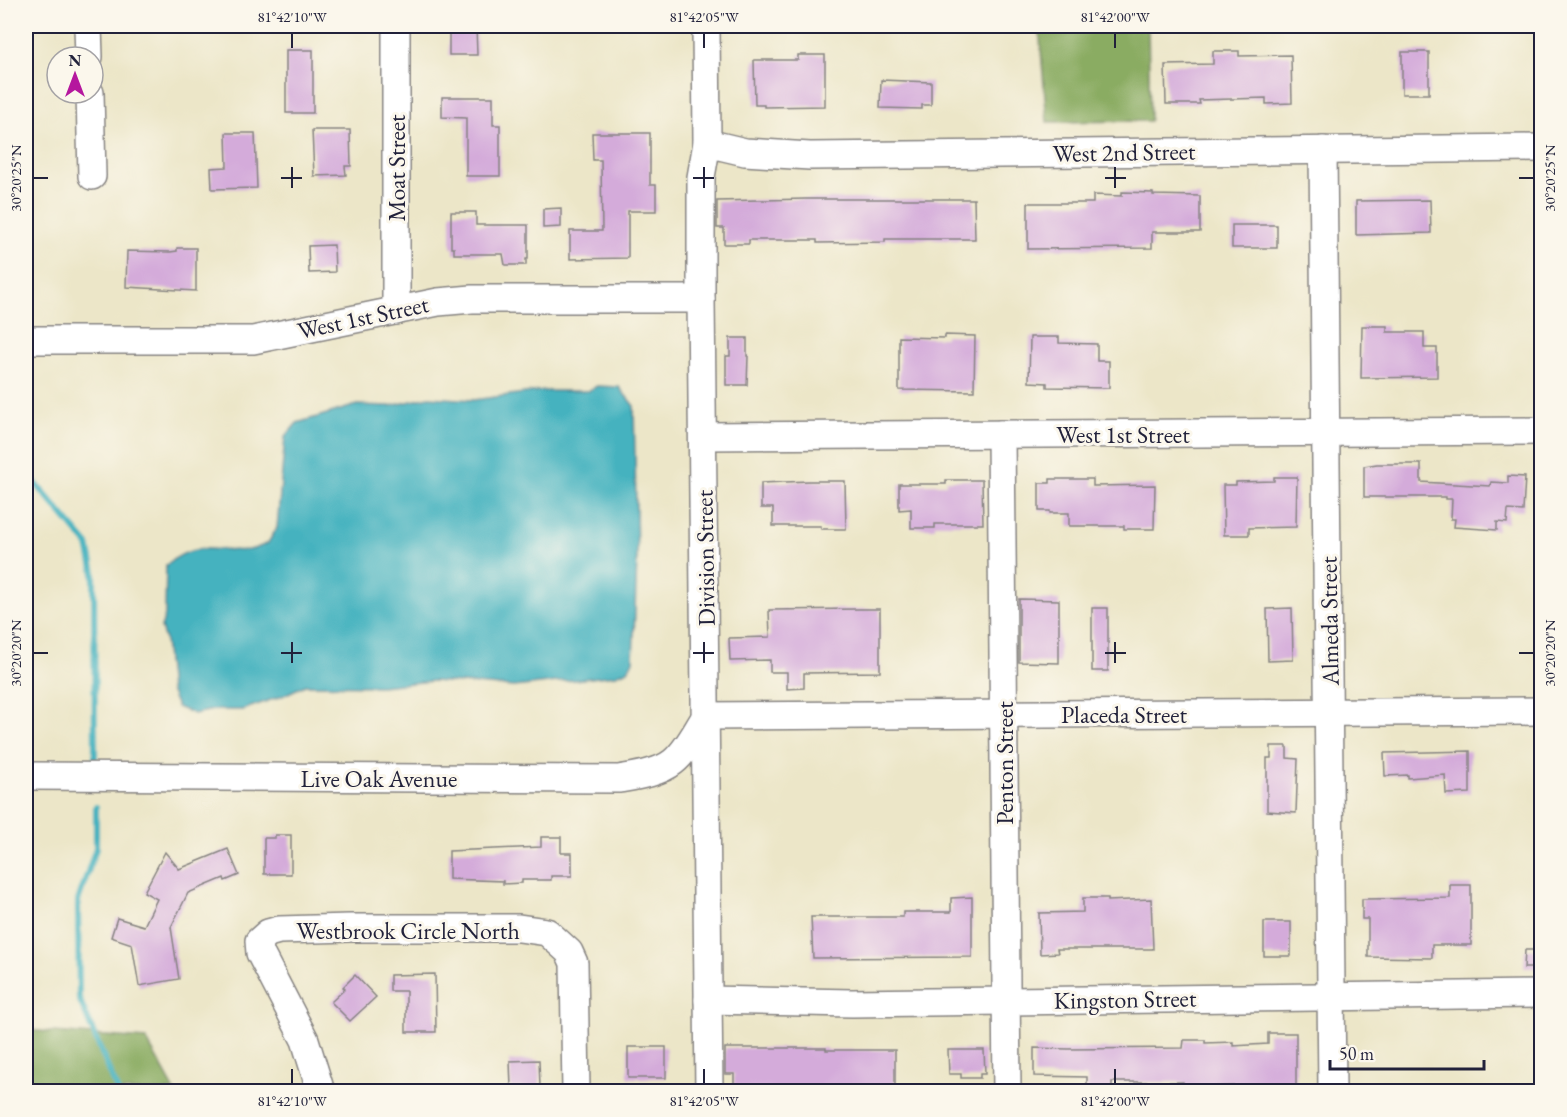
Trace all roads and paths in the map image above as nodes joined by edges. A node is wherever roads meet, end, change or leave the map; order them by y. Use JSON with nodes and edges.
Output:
{"nodes":[{"id":1,"x":88,"y":26,"type":"edge"},
{"id":2,"x":396,"y":26,"type":"edge"},
{"id":3,"x":706,"y":26,"type":"edge"},
{"id":4,"x":89,"y":45,"type":"edge"},
{"id":5,"x":90,"y":105,"type":"edge"},
{"id":6,"x":707,"y":143,"type":"junction"},
{"id":7,"x":1542,"y":148,"type":"edge"},
{"id":8,"x":1323,"y":150,"type":"junction"},
{"id":9,"x":92,"y":176,"type":"dead end"},
{"id":10,"x":701,"y":299,"type":"junction"},
{"id":11,"x":396,"y":311,"type":"junction"},
{"id":12,"x":26,"y":340,"type":"edge"},
{"id":13,"x":1542,"y":431,"type":"edge"},
{"id":14,"x":1327,"y":432,"type":"junction"},
{"id":15,"x":1001,"y":434,"type":"junction"},
{"id":16,"x":704,"y":436,"type":"junction"},
{"id":17,"x":1542,"y":711,"type":"edge"},
{"id":18,"x":1004,"y":714,"type":"junction"},
{"id":19,"x":1330,"y":714,"type":"junction"},
{"id":20,"x":706,"y":716,"type":"junction"},
{"id":21,"x":26,"y":776,"type":"edge"},
{"id":22,"x":1542,"y":993,"type":"edge"},
{"id":23,"x":1331,"y":995,"type":"junction"},
{"id":24,"x":708,"y":1000,"type":"junction"},
{"id":25,"x":1006,"y":1001,"type":"junction"},
{"id":26,"x":321,"y":1092,"type":"edge"},
{"id":27,"x":576,"y":1092,"type":"edge"},
{"id":28,"x":709,"y":1092,"type":"edge"},
{"id":29,"x":1007,"y":1092,"type":"edge"},
{"id":30,"x":1332,"y":1092,"type":"edge"}],
"edges":[{"from":1,"to":4,"type":"street"},
{"from":2,"to":11,"type":"street","name":"Moat Street"},
{"from":3,"to":6,"type":"street","name":"Division Street"},
{"from":5,"to":9,"type":"street"},
{"from":6,"to":8,"type":"street","name":"West 2nd Street"},
{"from":6,"to":10,"type":"street","name":"Division Street"},
{"from":7,"to":8,"type":"street","name":"West 2nd Street"},
{"from":8,"to":14,"type":"street","name":"Almeda Street"},
{"from":10,"to":11,"type":"street","name":"West 1st Street"},
{"from":10,"to":16,"type":"street","name":"Division Street"},
{"from":11,"to":12,"type":"street","name":"West 1st Street"},
{"from":13,"to":14,"type":"street","name":"West 1st Street"},
{"from":14,"to":15,"type":"street","name":"West 1st Street"},
{"from":14,"to":19,"type":"street","name":"Almeda Street"},
{"from":15,"to":16,"type":"street","name":"West 1st Street"},
{"from":15,"to":18,"type":"street","name":"Penton Street"},
{"from":16,"to":20,"type":"street","name":"Division Street"},
{"from":17,"to":19,"type":"street","name":"Placeda Street"},
{"from":18,"to":19,"type":"street","name":"Placeda Street"},
{"from":18,"to":20,"type":"street","name":"Placeda Street"},
{"from":18,"to":25,"type":"street","name":"Penton Street"},
{"from":19,"to":23,"type":"street","name":"Almeda Street"},
{"from":20,"to":21,"type":"street","name":"Live Oak Avenue"},
{"from":20,"to":24,"type":"street","name":"Division Street"},
{"from":22,"to":23,"type":"street","name":"Kingston Street"},
{"from":23,"to":25,"type":"street","name":"Kingston Street"},
{"from":23,"to":30,"type":"street","name":"Almeda Street"},
{"from":24,"to":25,"type":"street","name":"Kingston Street"},
{"from":24,"to":28,"type":"street","name":"Division Street"},
{"from":25,"to":29,"type":"street","name":"Penton Street"},
{"from":26,"to":27,"type":"street","name":"Westbrook Circle North"}]}
